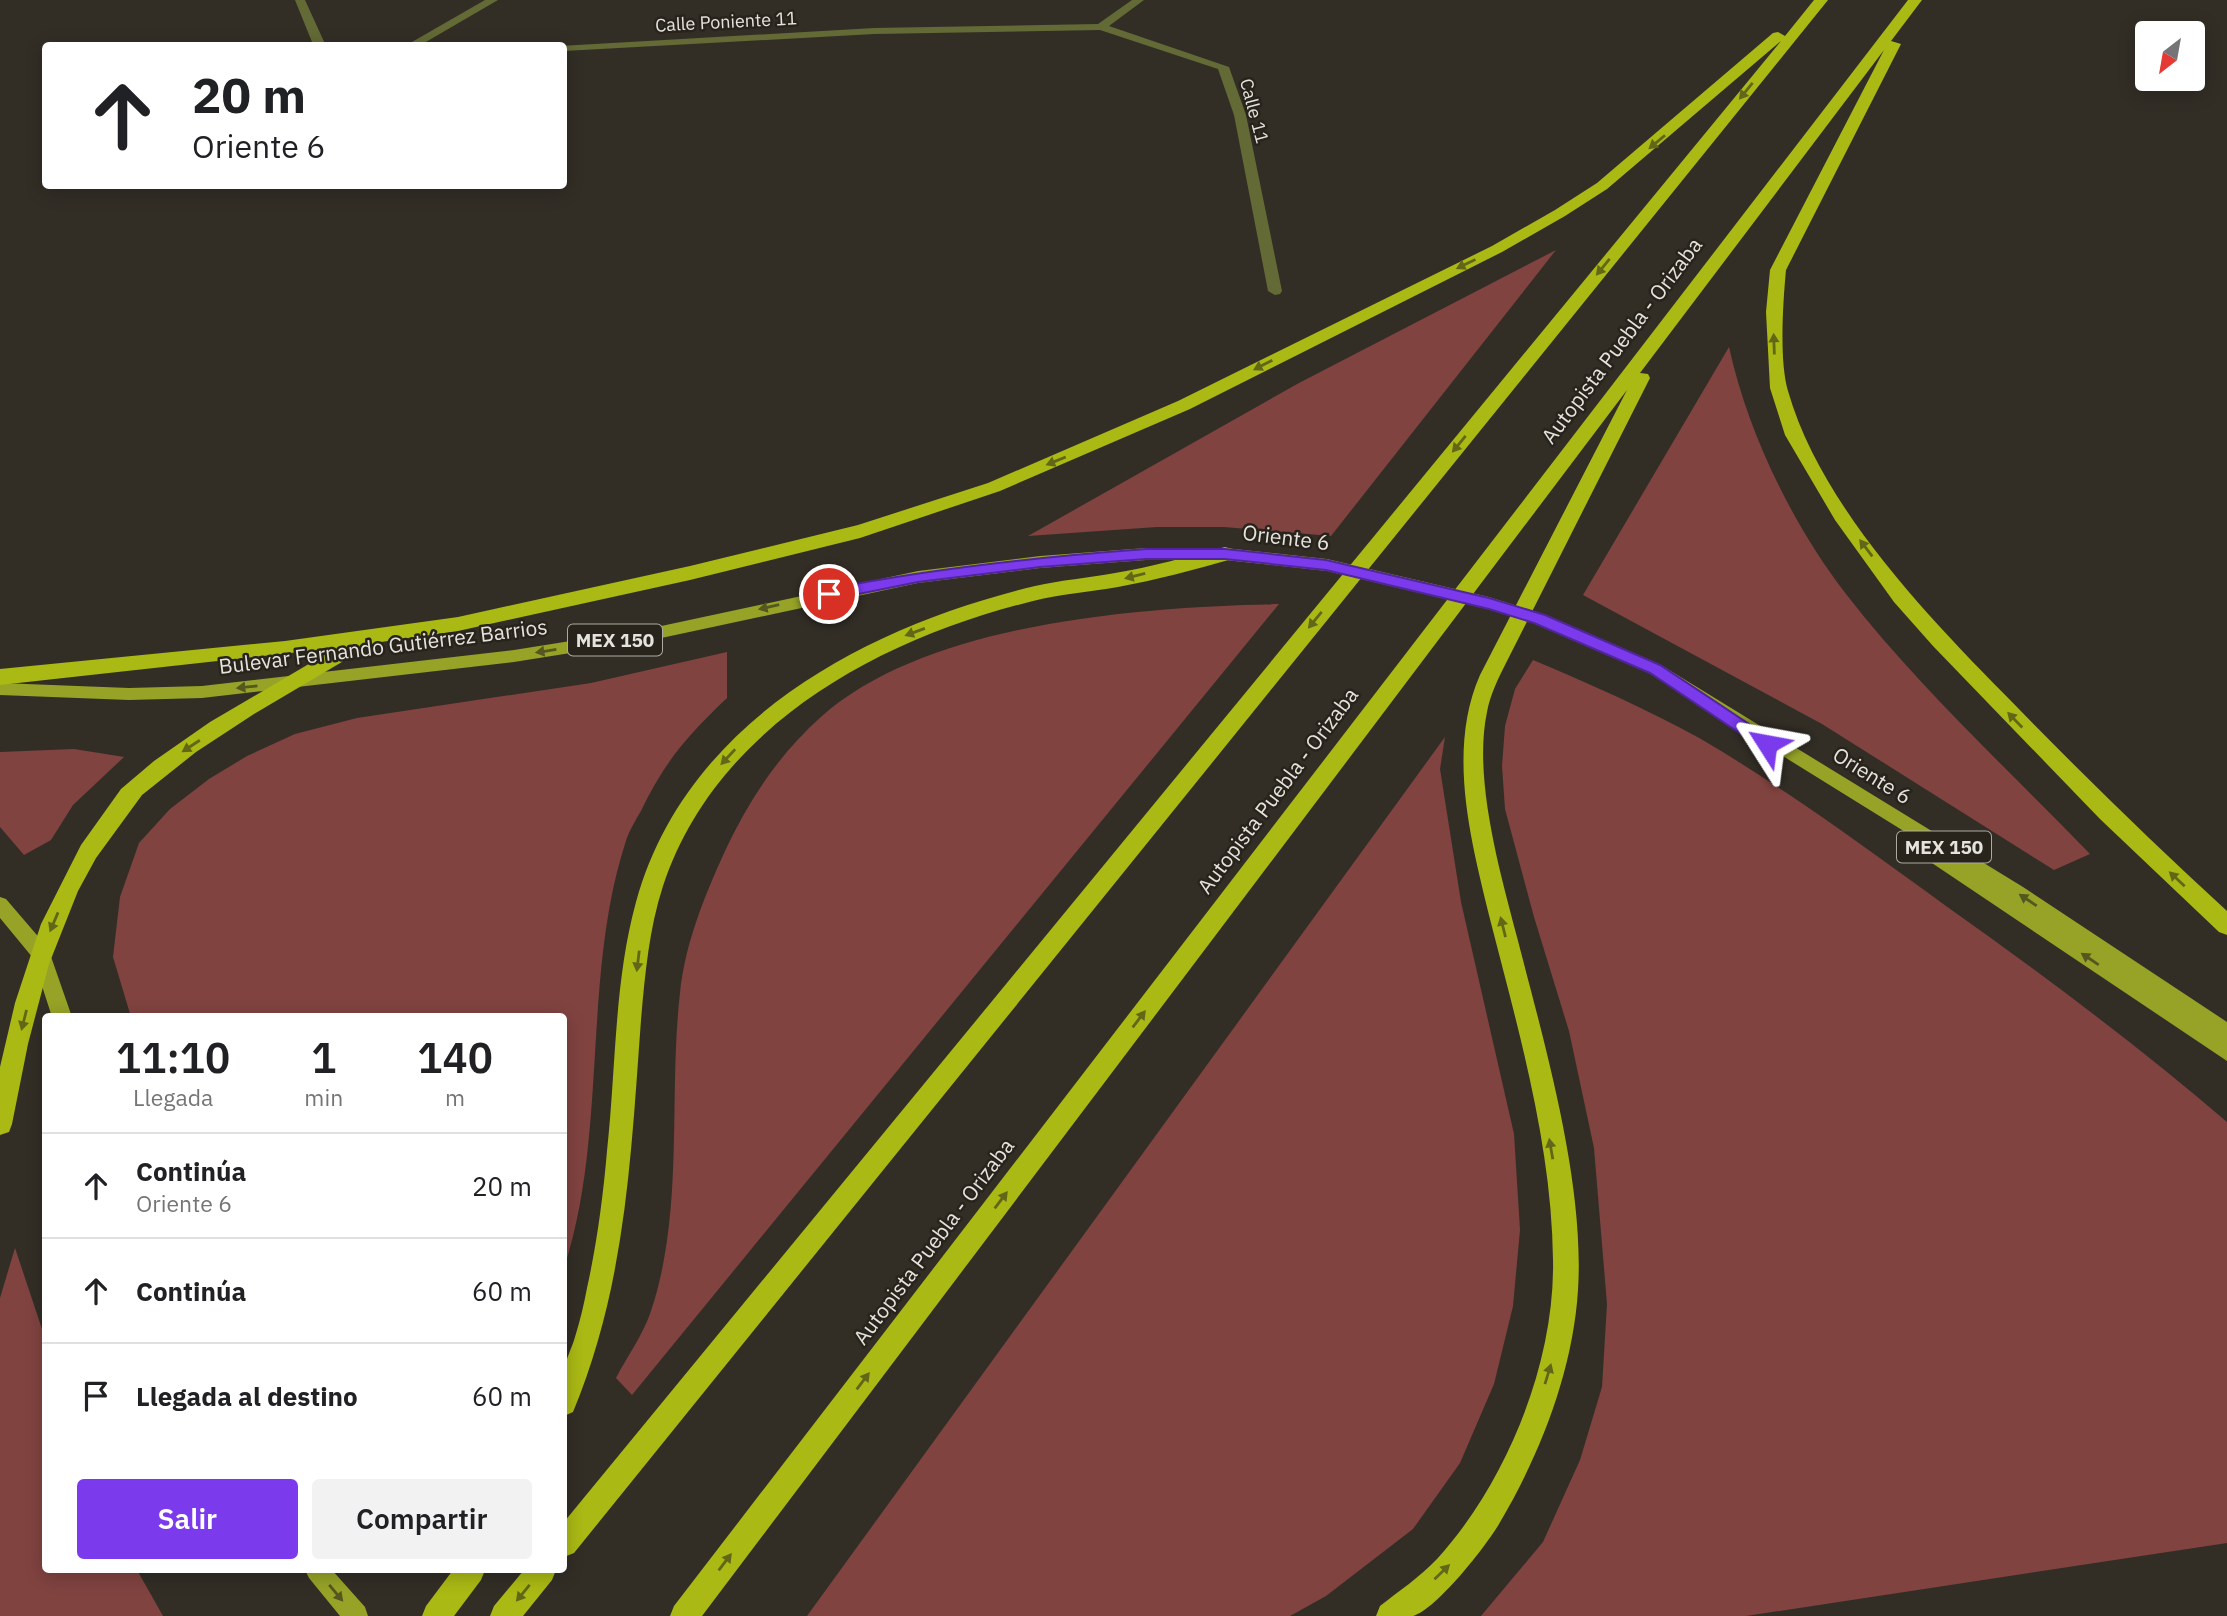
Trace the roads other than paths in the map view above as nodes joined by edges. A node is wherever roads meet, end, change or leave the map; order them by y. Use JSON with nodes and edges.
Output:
{"nodes":[{"id":1,"x":300,"y":0,"type":"edge"},
{"id":2,"x":493,"y":0,"type":"edge"},
{"id":3,"x":1139,"y":0,"type":"edge"},
{"id":4,"x":1820,"y":0,"type":"edge"},
{"id":5,"x":1916,"y":0,"type":"edge"},
{"id":6,"x":1101,"y":27,"type":"junction"},
{"id":7,"x":318,"y":42,"type":"edge"},
{"id":8,"x":417,"y":42,"type":"edge"},
{"id":9,"x":567,"y":48,"type":"edge"},
{"id":10,"x":1275,"y":291,"type":"dead end"},
{"id":11,"x":1667,"y":328,"type":"junction"},
{"id":12,"x":1225,"y":554,"type":"junction"},
{"id":13,"x":375,"y":634,"type":"junction"},
{"id":14,"x":1655,"y":669,"type":"junction"},
{"id":15,"x":0,"y":677,"type":"edge"},
{"id":16,"x":296,"y":682,"type":"junction"},
{"id":17,"x":0,"y":689,"type":"edge"},
{"id":18,"x":0,"y":905,"type":"edge"},
{"id":19,"x":2227,"y":925,"type":"edge"},
{"id":20,"x":41,"y":954,"type":"junction"},
{"id":21,"x":61,"y":1013,"type":"edge"},
{"id":22,"x":2227,"y":1033,"type":"edge"},
{"id":23,"x":2227,"y":1052,"type":"edge"},
{"id":24,"x":0,"y":1124,"type":"edge"},
{"id":25,"x":567,"y":1395,"type":"edge"},
{"id":26,"x":567,"y":1539,"type":"edge"},
{"id":27,"x":320,"y":1573,"type":"edge"},
{"id":28,"x":469,"y":1573,"type":"edge"},
{"id":29,"x":540,"y":1573,"type":"edge"},
{"id":30,"x":356,"y":1616,"type":"edge"},
{"id":31,"x":436,"y":1616,"type":"edge"},
{"id":32,"x":504,"y":1616,"type":"edge"},
{"id":33,"x":684,"y":1616,"type":"edge"},
{"id":34,"x":1390,"y":1616,"type":"edge"}],
"edges":[{"from":1,"to":7,"type":"street"},
{"from":2,"to":8,"type":"street"},
{"from":3,"to":6,"type":"street"},
{"from":4,"to":13,"type":"highway","one_way":true},
{"from":4,"to":26,"type":"highway","one_way":true},
{"from":5,"to":11,"type":"highway","name":"Autopista Puebla - Orizaba"},
{"from":19,"to":5,"type":"highway","one_way":true},
{"from":6,"to":9,"type":"street","name":"Calle Poniente 11"},
{"from":6,"to":10,"type":"street","name":"Calle 11"},
{"from":33,"to":11,"type":"highway","name":"Autopista Puebla - Orizaba","one_way":true},
{"from":34,"to":11,"type":"highway","one_way":true},
{"from":12,"to":14,"type":"main road","name":"Oriente 6","number":"MEX 150"},
{"from":12,"to":16,"type":"main road","name":"Bulevar Fernando Gutiérrez Barrios","number":"MEX 150","one_way":true},
{"from":12,"to":25,"type":"highway","one_way":true},
{"from":13,"to":15,"type":"highway"},
{"from":13,"to":16,"type":"highway"},
{"from":22,"to":14,"type":"main road","name":"Oriente 6","number":"MEX 150","one_way":true},
{"from":23,"to":14,"type":"main road","one_way":true},
{"from":16,"to":17,"type":"main road","name":"Bulevar Fernando Gutiérrez Barrios","number":"MEX 150","one_way":true},
{"from":16,"to":20,"type":"highway","one_way":true},
{"from":18,"to":20,"type":"main road"},
{"from":20,"to":21,"type":"main road"},
{"from":20,"to":24,"type":"highway","one_way":true},
{"from":27,"to":30,"type":"main road","one_way":true},
{"from":28,"to":31,"type":"highway"},
{"from":29,"to":32,"type":"highway","one_way":true}]}
